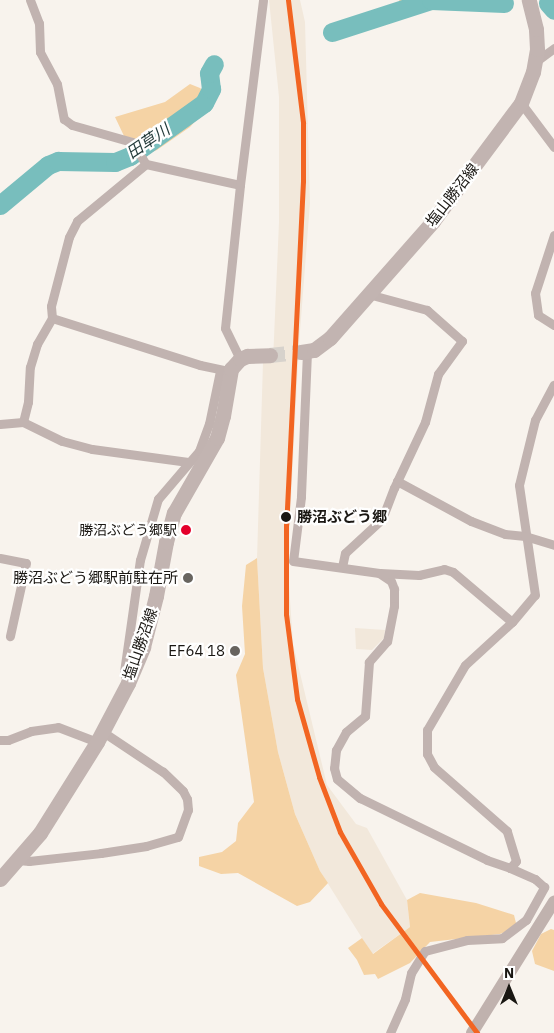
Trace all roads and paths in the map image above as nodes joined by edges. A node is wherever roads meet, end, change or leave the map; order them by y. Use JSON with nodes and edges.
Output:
{"nodes":[{"id":1,"x":30,"y":0,"type":"edge"},
{"id":2,"x":263,"y":0,"type":"edge"},
{"id":3,"x":529,"y":0,"type":"edge"},
{"id":4,"x":554,"y":48,"type":"edge"},
{"id":5,"x":535,"y":62,"type":"junction"},
{"id":6,"x":521,"y":103,"type":"junction"},
{"id":7,"x":554,"y":147,"type":"edge"},
{"id":8,"x":146,"y":163,"type":"junction"},
{"id":9,"x":240,"y":185,"type":"junction"},
{"id":10,"x":554,"y":235,"type":"edge"},
{"id":11,"x":368,"y":294,"type":"junction"},
{"id":12,"x":52,"y":318,"type":"junction"},
{"id":13,"x":554,"y":325,"type":"edge"},
{"id":14,"x":304,"y":352,"type":"joint"},
{"id":15,"x":270,"y":355,"type":"tunnel mouth"},
{"id":16,"x":230,"y":366,"type":"junction"},
{"id":17,"x":554,"y":385,"type":"edge"},
{"id":18,"x":23,"y":422,"type":"junction"},
{"id":19,"x":0,"y":424,"type":"edge"},
{"id":20,"x":188,"y":462,"type":"junction"},
{"id":21,"x":397,"y":481,"type":"junction"},
{"id":22,"x":525,"y":536,"type":"junction"},
{"id":23,"x":554,"y":546,"type":"edge"},
{"id":24,"x":0,"y":558,"type":"edge"},
{"id":25,"x":342,"y":567,"type":"junction"},
{"id":26,"x":380,"y":573,"type":"junction"},
{"id":27,"x":512,"y":622,"type":"junction"},
{"id":28,"x":10,"y":636,"type":"dead end"},
{"id":29,"x":128,"y":683,"type":"junction"},
{"id":30,"x":100,"y":737,"type":"junction"},
{"id":31,"x":0,"y":740,"type":"edge"},
{"id":32,"x":18,"y":860,"type":"junction"},
{"id":33,"x":510,"y":868,"type":"junction"},
{"id":34,"x":0,"y":878,"type":"edge"},
{"id":35,"x":554,"y":902,"type":"edge"},
{"id":36,"x":390,"y":1033,"type":"edge"},
{"id":37,"x":472,"y":1033,"type":"edge"}],
"edges":[{"from":1,"to":8,"type":"street"},
{"from":2,"to":9,"type":"street"},
{"from":3,"to":5,"type":"main road","name":"塩山勝沼線"},
{"from":4,"to":5,"type":"street"},
{"from":5,"to":6,"type":"main road","name":"塩山勝沼線"},
{"from":6,"to":7,"type":"street"},
{"from":6,"to":11,"type":"main road","name":"塩山勝沼線"},
{"from":8,"to":9,"type":"street"},
{"from":8,"to":12,"type":"street"},
{"from":9,"to":16,"type":"street"},
{"from":10,"to":13,"type":"street"},
{"from":11,"to":14,"type":"main road","name":"塩山勝沼線"},
{"from":11,"to":21,"type":"street"},
{"from":12,"to":16,"type":"street"},
{"from":12,"to":18,"type":"street"},
{"from":14,"to":25,"type":"street"},
{"from":15,"to":16,"type":"main road"},
{"from":16,"to":20,"type":"street"},
{"from":16,"to":29,"type":"main road","name":"塩山勝沼線"},
{"from":17,"to":22,"type":"street"},
{"from":18,"to":19,"type":"street"},
{"from":18,"to":20,"type":"street"},
{"from":20,"to":29,"type":"street"},
{"from":21,"to":22,"type":"street"},
{"from":21,"to":25,"type":"street"},
{"from":22,"to":23,"type":"street"},
{"from":22,"to":27,"type":"street"},
{"from":24,"to":28,"type":"street"},
{"from":25,"to":26,"type":"street"},
{"from":26,"to":27,"type":"street"},
{"from":26,"to":33,"type":"street"},
{"from":27,"to":33,"type":"street"},
{"from":29,"to":30,"type":"main road","name":"塩山勝沼線"},
{"from":30,"to":31,"type":"street"},
{"from":30,"to":32,"type":"main road","name":"塩山勝沼線"},
{"from":30,"to":32,"type":"street"},
{"from":32,"to":34,"type":"main road","name":"塩山勝沼線"},
{"from":33,"to":36,"type":"street"},
{"from":35,"to":37,"type":"street"}]}
